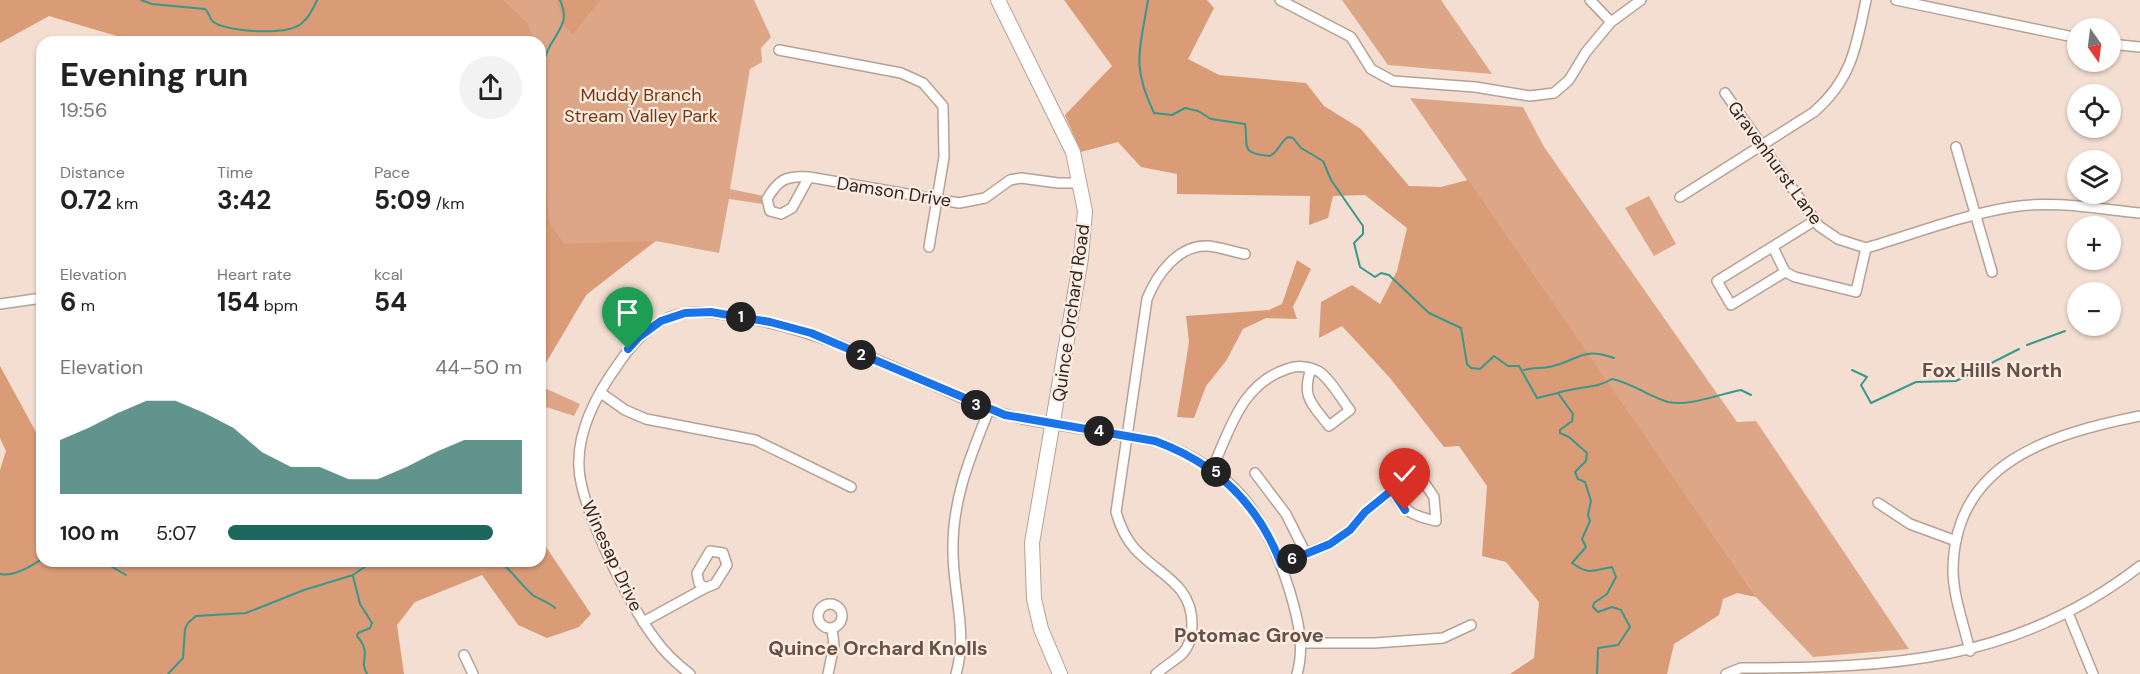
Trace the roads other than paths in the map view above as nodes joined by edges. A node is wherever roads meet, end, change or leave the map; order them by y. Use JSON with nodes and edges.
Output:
{"nodes":[{"id":1,"x":998,"y":0,"type":"edge"},
{"id":2,"x":1280,"y":0,"type":"edge"},
{"id":3,"x":1590,"y":0,"type":"edge"},
{"id":4,"x":1641,"y":0,"type":"edge"},
{"id":5,"x":1866,"y":0,"type":"edge"},
{"id":6,"x":1896,"y":0,"type":"edge"},
{"id":7,"x":1611,"y":22,"type":"junction"},
{"id":8,"x":2067,"y":36,"type":"edge"},
{"id":9,"x":2121,"y":45,"type":"edge"},
{"id":10,"x":2140,"y":47,"type":"edge"},
{"id":11,"x":779,"y":50,"type":"dead end"},
{"id":12,"x":1725,"y":93,"type":"dead end"},
{"id":13,"x":1763,"y":145,"type":"junction"},
{"id":14,"x":1956,"y":147,"type":"dead end"},
{"id":15,"x":808,"y":177,"type":"junction"},
{"id":16,"x":1081,"y":183,"type":"junction"},
{"id":17,"x":1680,"y":197,"type":"dead end"},
{"id":18,"x":937,"y":200,"type":"junction"},
{"id":19,"x":2140,"y":213,"type":"edge"},
{"id":20,"x":1975,"y":215,"type":"junction"},
{"id":21,"x":1814,"y":221,"type":"junction"},
{"id":22,"x":929,"y":247,"type":"dead end"},
{"id":23,"x":1773,"y":247,"type":"junction"},
{"id":24,"x":1866,"y":248,"type":"junction"},
{"id":25,"x":1245,"y":254,"type":"dead end"},
{"id":26,"x":1785,"y":272,"type":"junction"},
{"id":27,"x":1992,"y":272,"type":"dead end"},
{"id":28,"x":36,"y":299,"type":"edge"},
{"id":29,"x":0,"y":304,"type":"edge"},
{"id":30,"x":1311,"y":369,"type":"junction"},
{"id":31,"x":601,"y":393,"type":"junction"},
{"id":32,"x":989,"y":410,"type":"junction"},
{"id":33,"x":2140,"y":416,"type":"edge"},
{"id":34,"x":1054,"y":425,"type":"junction"},
{"id":35,"x":1127,"y":435,"type":"junction"},
{"id":36,"x":1212,"y":469,"type":"junction"},
{"id":37,"x":1255,"y":473,"type":"dead end"},
{"id":38,"x":851,"y":487,"type":"dead end"},
{"id":39,"x":1392,"y":490,"type":"junction"},
{"id":40,"x":1878,"y":503,"type":"dead end"},
{"id":41,"x":1956,"y":541,"type":"junction"},
{"id":42,"x":1306,"y":554,"type":"junction"},
{"id":43,"x":1281,"y":564,"type":"junction"},
{"id":44,"x":2140,"y":566,"type":"edge"},
{"id":45,"x":705,"y":588,"type":"dead end"},
{"id":46,"x":2068,"y":613,"type":"junction"},
{"id":47,"x":643,"y":622,"type":"junction"},
{"id":48,"x":1470,"y":625,"type":"dead end"},
{"id":49,"x":832,"y":629,"type":"dead end"},
{"id":50,"x":1301,"y":643,"type":"junction"},
{"id":51,"x":1970,"y":651,"type":"junction"},
{"id":52,"x":464,"y":655,"type":"dead end"},
{"id":53,"x":473,"y":674,"type":"edge"},
{"id":54,"x":690,"y":674,"type":"edge"},
{"id":55,"x":828,"y":674,"type":"edge"},
{"id":56,"x":956,"y":674,"type":"edge"},
{"id":57,"x":1060,"y":674,"type":"edge"},
{"id":58,"x":1156,"y":674,"type":"edge"},
{"id":59,"x":1298,"y":674,"type":"edge"},
{"id":60,"x":1726,"y":674,"type":"edge"},
{"id":61,"x":2093,"y":674,"type":"edge"}],
"edges":[{"from":1,"to":16,"type":"street","name":"Quince Orchard Road"},
{"from":2,"to":7,"type":"street"},
{"from":3,"to":7,"type":"street"},
{"from":4,"to":7,"type":"street"},
{"from":5,"to":13,"type":"street"},
{"from":6,"to":8,"type":"street"},
{"from":9,"to":10,"type":"street"},
{"from":11,"to":18,"type":"street"},
{"from":12,"to":13,"type":"street","name":"Gravenhurst Lane"},
{"from":13,"to":17,"type":"street"},
{"from":13,"to":21,"type":"street","name":"Gravenhurst Lane"},
{"from":14,"to":20,"type":"street"},
{"from":15,"to":15,"type":"street","name":"Damson Drive"},
{"from":15,"to":18,"type":"street","name":"Damson Drive"},
{"from":16,"to":18,"type":"street","name":"Damson Drive"},
{"from":16,"to":34,"type":"street","name":"Quince Orchard Road"},
{"from":18,"to":22,"type":"street"},
{"from":19,"to":20,"type":"street"},
{"from":20,"to":24,"type":"street"},
{"from":20,"to":27,"type":"street"},
{"from":21,"to":23,"type":"street"},
{"from":21,"to":24,"type":"street","name":"Gravenhurst Lane"},
{"from":23,"to":26,"type":"street"},
{"from":23,"to":26,"type":"street"},
{"from":24,"to":26,"type":"street"},
{"from":25,"to":35,"type":"street"},
{"from":28,"to":29,"type":"street"},
{"from":30,"to":30,"type":"street"},
{"from":30,"to":36,"type":"street"},
{"from":31,"to":32,"type":"street","name":"Winesap Drive"},
{"from":31,"to":38,"type":"street"},
{"from":31,"to":47,"type":"street","name":"Winesap Drive"},
{"from":32,"to":34,"type":"street","name":"Winesap Drive"},
{"from":32,"to":56,"type":"street"},
{"from":33,"to":41,"type":"street"},
{"from":34,"to":35,"type":"street","name":"Winesap Drive"},
{"from":34,"to":57,"type":"street","name":"Quince Orchard Road"},
{"from":35,"to":36,"type":"street","name":"Winesap Drive"},
{"from":35,"to":58,"type":"street"},
{"from":36,"to":43,"type":"street","name":"Winesap Drive"},
{"from":37,"to":42,"type":"street"},
{"from":39,"to":39,"type":"street"},
{"from":39,"to":42,"type":"street"},
{"from":40,"to":41,"type":"street"},
{"from":41,"to":51,"type":"street"},
{"from":42,"to":43,"type":"street"},
{"from":43,"to":50,"type":"street","name":"Winesap Drive"},
{"from":44,"to":46,"type":"street"},
{"from":45,"to":47,"type":"street"},
{"from":46,"to":51,"type":"street"},
{"from":46,"to":61,"type":"street"},
{"from":47,"to":54,"type":"street","name":"Winesap Drive"},
{"from":48,"to":50,"type":"street"},
{"from":49,"to":55,"type":"street"},
{"from":50,"to":59,"type":"street","name":"Winesap Drive"},
{"from":51,"to":60,"type":"street"},
{"from":52,"to":53,"type":"street"}]}
